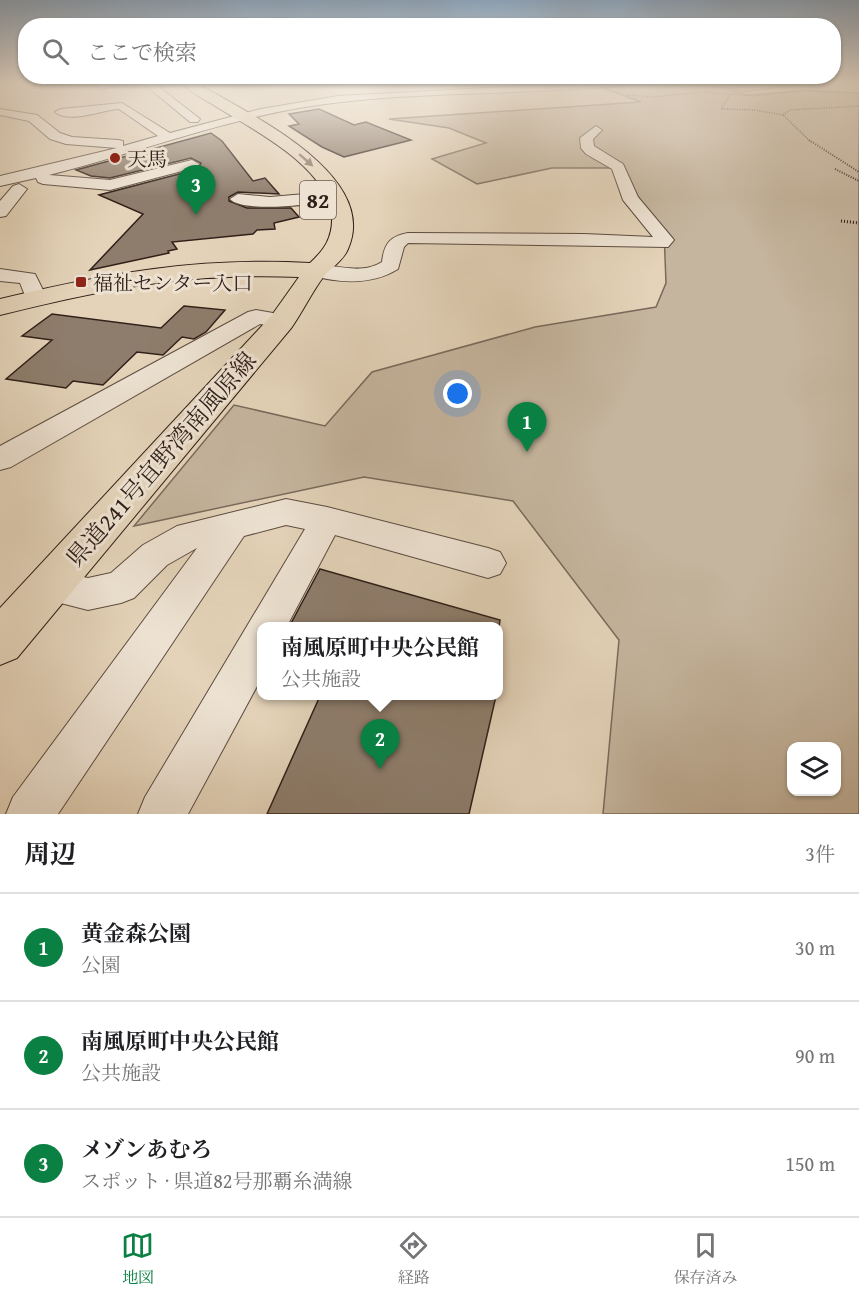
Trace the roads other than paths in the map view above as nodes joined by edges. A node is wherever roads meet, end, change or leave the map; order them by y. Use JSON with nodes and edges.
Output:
{"nodes":[{"id":1,"x":36,"y":121,"type":"edge"},
{"id":2,"x":144,"y":121,"type":"edge"},
{"id":3,"x":227,"y":121,"type":"joint"},
{"id":4,"x":248,"y":121,"type":"edge"},
{"id":5,"x":596,"y":130,"type":"dead end"},
{"id":6,"x":165,"y":136,"type":"junction"},
{"id":7,"x":143,"y":143,"type":"junction"},
{"id":8,"x":192,"y":164,"type":"dead end"},
{"id":9,"x":41,"y":177,"type":"junction"},
{"id":10,"x":0,"y":181,"type":"edge"},
{"id":11,"x":19,"y":189,"type":"junction"},
{"id":12,"x":0,"y":190,"type":"edge"},
{"id":13,"x":238,"y":199,"type":"dead end"},
{"id":14,"x":320,"y":208,"type":"joint"},
{"id":15,"x":0,"y":212,"type":"edge"},
{"id":16,"x":316,"y":258,"type":"junction"},
{"id":17,"x":0,"y":275,"type":"edge"},
{"id":18,"x":36,"y":298,"type":"junction"},
{"id":19,"x":0,"y":307,"type":"edge"},
{"id":20,"x":282,"y":321,"type":"junction"},
{"id":21,"x":0,"y":459,"type":"edge"},
{"id":22,"x":327,"y":520,"type":"junction"},
{"id":23,"x":233,"y":525,"type":"junction"},
{"id":24,"x":488,"y":563,"type":"dead end"},
{"id":25,"x":50,"y":586,"type":"junction"},
{"id":26,"x":270,"y":622,"type":"edge"},
{"id":27,"x":0,"y":642,"type":"edge"},
{"id":28,"x":257,"y":644,"type":"edge"},
{"id":29,"x":30,"y":814,"type":"edge"},
{"id":30,"x":162,"y":814,"type":"edge"}],
"edges":[{"from":1,"to":7,"type":"street"},
{"from":2,"to":6,"type":"street"},
{"from":3,"to":6,"type":"street"},
{"from":3,"to":14,"type":"main road","number":"82"},
{"from":4,"to":16,"type":"main road","number":"82","one_way":true},
{"from":5,"to":16,"type":"street"},
{"from":6,"to":7,"type":"street"},
{"from":7,"to":9,"type":"street"},
{"from":8,"to":9,"type":"street"},
{"from":9,"to":10,"type":"street"},
{"from":9,"to":11,"type":"street"},
{"from":11,"to":12,"type":"street"},
{"from":11,"to":15,"type":"street"},
{"from":13,"to":14,"type":"street"},
{"from":16,"to":18,"type":"main road"},
{"from":16,"to":20,"type":"main road","name":"県道241号宜野湾南風原線"},
{"from":17,"to":18,"type":"street"},
{"from":18,"to":19,"type":"main road"},
{"from":20,"to":21,"type":"street"},
{"from":20,"to":25,"type":"main road","name":"県道241号宜野湾南風原線"},
{"from":22,"to":23,"type":"street"},
{"from":22,"to":24,"type":"street"},
{"from":22,"to":26,"type":"street"},
{"from":23,"to":25,"type":"street"},
{"from":23,"to":29,"type":"street"},
{"from":25,"to":27,"type":"main road","name":"県道241号宜野湾南風原線"},
{"from":28,"to":30,"type":"street"}]}
